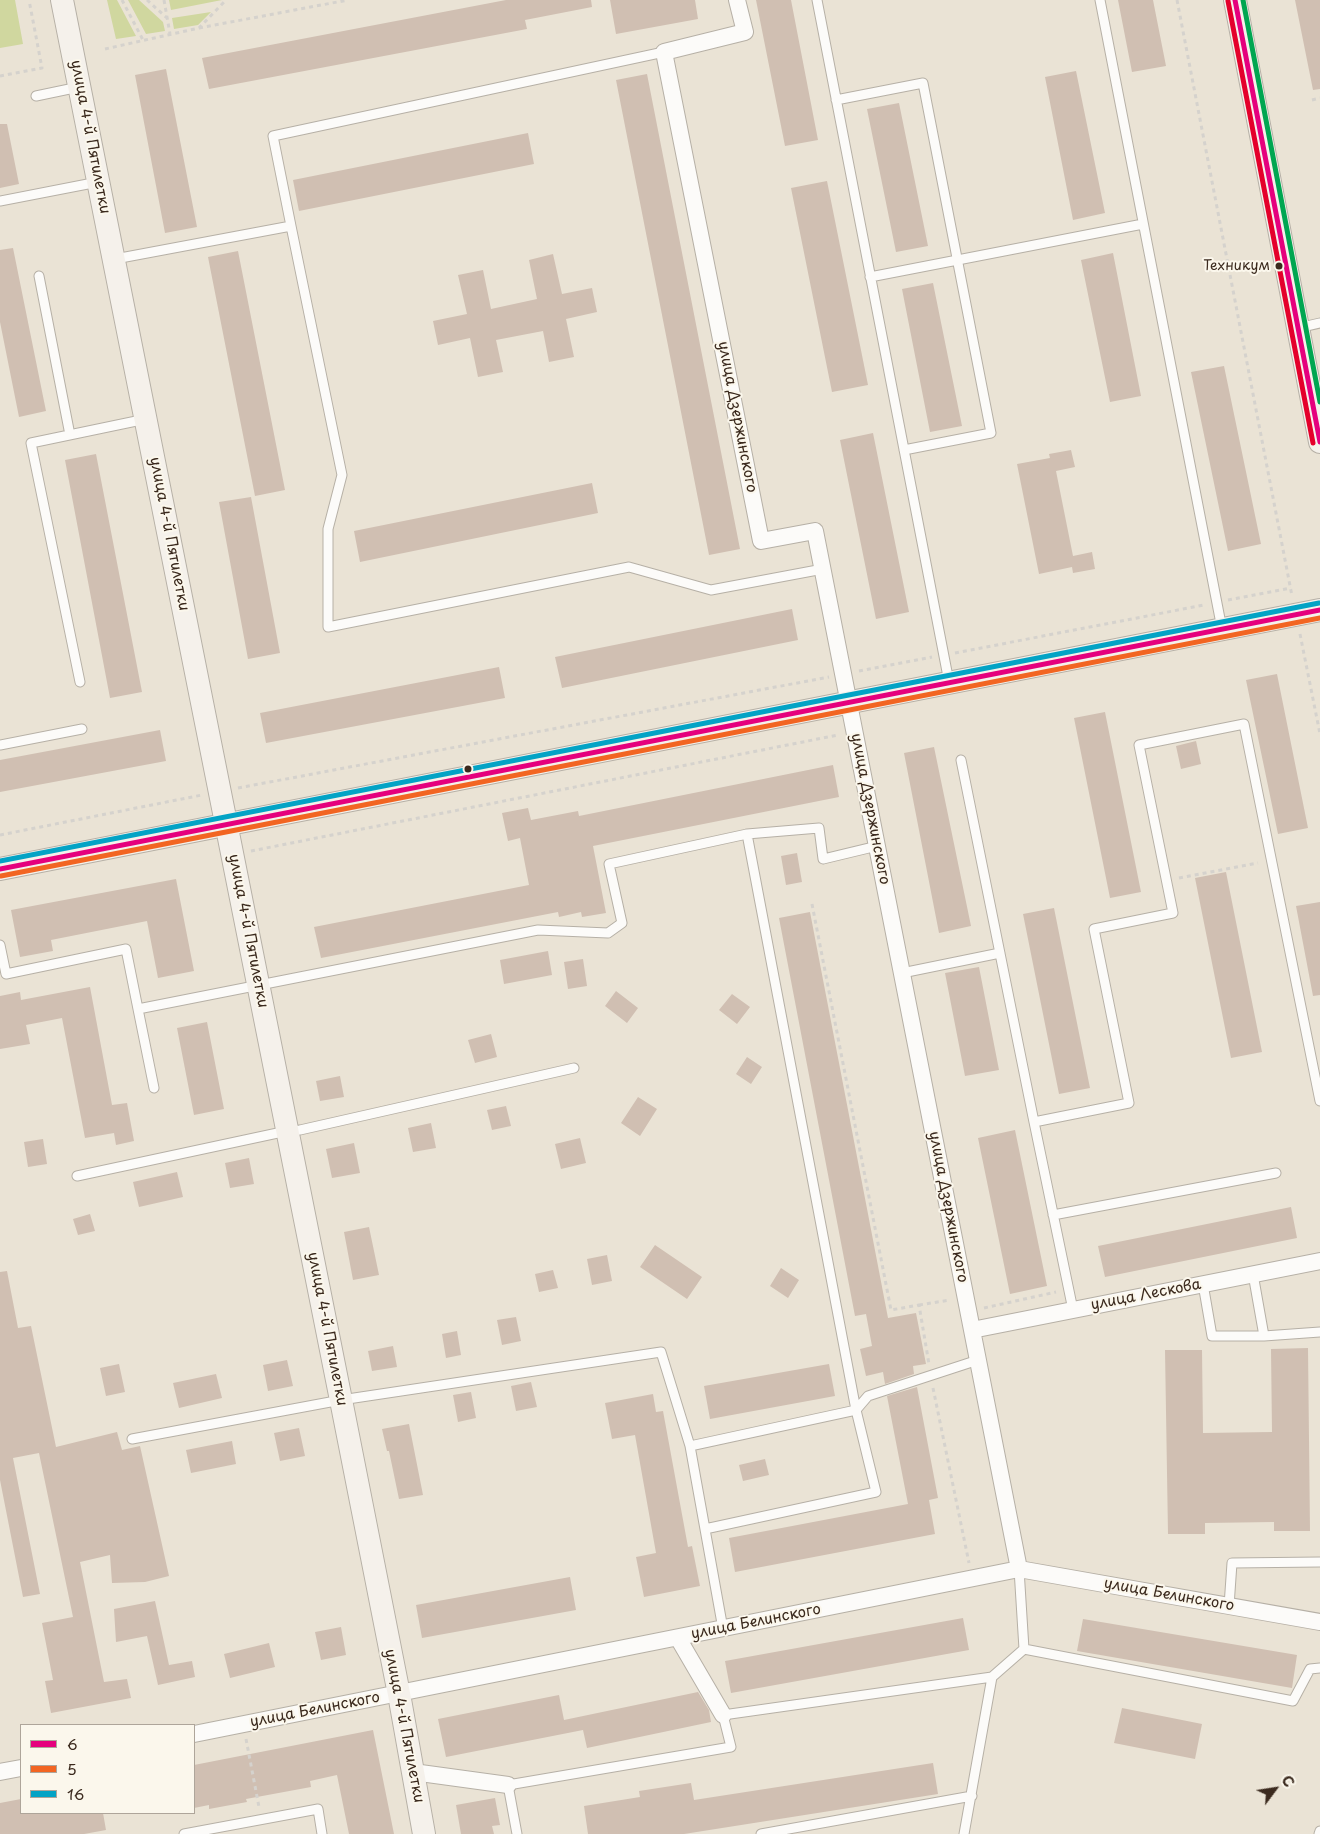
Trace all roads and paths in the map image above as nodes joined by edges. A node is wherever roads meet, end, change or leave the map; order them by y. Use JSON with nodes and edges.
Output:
{"nodes":[{"id":1,"x":29,"y":0,"type":"edge"},
{"id":2,"x":62,"y":0,"type":"edge"},
{"id":3,"x":122,"y":0,"type":"edge"},
{"id":4,"x":147,"y":0,"type":"edge"},
{"id":5,"x":164,"y":0,"type":"edge"},
{"id":6,"x":226,"y":0,"type":"edge"},
{"id":7,"x":348,"y":0,"type":"edge"},
{"id":8,"x":737,"y":0,"type":"edge"},
{"id":9,"x":817,"y":0,"type":"edge"},
{"id":10,"x":1100,"y":0,"type":"edge"},
{"id":11,"x":1177,"y":0,"type":"edge"},
{"id":12,"x":1235,"y":0,"type":"edge"},
{"id":13,"x":167,"y":18,"type":"junction"},
{"id":14,"x":199,"y":28,"type":"junction"},
{"id":15,"x":170,"y":34,"type":"junction"},
{"id":16,"x":143,"y":40,"type":"junction"},
{"id":17,"x":104,"y":49,"type":"dead end"},
{"id":18,"x":664,"y":52,"type":"junction"},
{"id":19,"x":0,"y":76,"type":"edge"},
{"id":20,"x":80,"y":87,"type":"junction"},
{"id":21,"x":36,"y":96,"type":"dead end"},
{"id":22,"x":1320,"y":98,"type":"edge"},
{"id":23,"x":836,"y":100,"type":"junction"},
{"id":24,"x":1312,"y":100,"type":"dead end"},
{"id":25,"x":98,"y":182,"type":"junction"},
{"id":26,"x":0,"y":200,"type":"edge"},
{"id":27,"x":1143,"y":224,"type":"junction"},
{"id":28,"x":291,"y":226,"type":"junction"},
{"id":29,"x":114,"y":259,"type":"junction"},
{"id":30,"x":957,"y":260,"type":"junction"},
{"id":31,"x":39,"y":276,"type":"dead end"},
{"id":32,"x":870,"y":277,"type":"junction"},
{"id":33,"x":1320,"y":323,"type":"edge"},
{"id":34,"x":1298,"y":328,"type":"junction"},
{"id":35,"x":146,"y":420,"type":"junction"},
{"id":36,"x":70,"y":435,"type":"junction"},
{"id":37,"x":1320,"y":442,"type":"edge"},
{"id":38,"x":904,"y":450,"type":"junction"},
{"id":39,"x":823,"y":569,"type":"junction"},
{"id":40,"x":1291,"y":588,"type":"junction"},
{"id":41,"x":1217,"y":602,"type":"junction"},
{"id":42,"x":1320,"y":610,"type":"edge"},
{"id":43,"x":1296,"y":614,"type":"junction"},
{"id":44,"x":1222,"y":629,"type":"junction"},
{"id":45,"x":944,"y":655,"type":"junction"},
{"id":46,"x":844,"y":674,"type":"junction"},
{"id":47,"x":80,"y":682,"type":"dead end"},
{"id":48,"x":949,"y":682,"type":"junction"},
{"id":49,"x":849,"y":702,"type":"junction"},
{"id":50,"x":82,"y":729,"type":"dead end"},
{"id":51,"x":855,"y":732,"type":"junction"},
{"id":52,"x":1320,"y":734,"type":"edge"},
{"id":53,"x":0,"y":745,"type":"edge"},
{"id":54,"x":961,"y":760,"type":"dead end"},
{"id":55,"x":220,"y":791,"type":"junction"},
{"id":56,"x":227,"y":825,"type":"junction"},
{"id":57,"x":0,"y":834,"type":"edge"},
{"id":58,"x":747,"y":834,"type":"junction"},
{"id":59,"x":877,"y":846,"type":"junction"},
{"id":60,"x":233,"y":855,"type":"junction"},
{"id":61,"x":1271,"y":860,"type":"junction"},
{"id":62,"x":0,"y":868,"type":"edge"},
{"id":63,"x":1166,"y":881,"type":"junction"},
{"id":64,"x":812,"y":904,"type":"dead end"},
{"id":65,"x":0,"y":945,"type":"edge"},
{"id":66,"x":1000,"y":953,"type":"junction"},
{"id":67,"x":902,"y":973,"type":"junction"},
{"id":68,"x":259,"y":985,"type":"junction"},
{"id":69,"x":138,"y":1009,"type":"junction"},
{"id":70,"x":574,"y":1068,"type":"dead end"},
{"id":71,"x":154,"y":1088,"type":"dead end"},
{"id":72,"x":1320,"y":1101,"type":"edge"},
{"id":73,"x":1034,"y":1122,"type":"junction"},
{"id":74,"x":287,"y":1131,"type":"junction"},
{"id":75,"x":1276,"y":1174,"type":"dead end"},
{"id":76,"x":77,"y":1176,"type":"dead end"},
{"id":77,"x":1054,"y":1215,"type":"junction"},
{"id":78,"x":1320,"y":1261,"type":"edge"},
{"id":79,"x":1253,"y":1274,"type":"junction"},
{"id":80,"x":1203,"y":1284,"type":"junction"},
{"id":81,"x":1069,"y":1289,"type":"junction"},
{"id":82,"x":918,"y":1305,"type":"junction"},
{"id":83,"x":963,"y":1305,"type":"junction"},
{"id":84,"x":1073,"y":1310,"type":"junction"},
{"id":85,"x":972,"y":1330,"type":"junction"},
{"id":86,"x":1320,"y":1332,"type":"edge"},
{"id":87,"x":1264,"y":1336,"type":"junction"},
{"id":88,"x":978,"y":1360,"type":"junction"},
{"id":89,"x":931,"y":1375,"type":"junction"},
{"id":90,"x":341,"y":1400,"type":"junction"},
{"id":91,"x":856,"y":1410,"type":"junction"},
{"id":92,"x":132,"y":1439,"type":"dead end"},
{"id":93,"x":690,"y":1446,"type":"junction"},
{"id":94,"x":705,"y":1529,"type":"junction"},
{"id":95,"x":1320,"y":1562,"type":"edge"},
{"id":96,"x":1019,"y":1569,"type":"junction"},
{"id":97,"x":972,"y":1578,"type":"junction"},
{"id":98,"x":1228,"y":1606,"type":"junction"},
{"id":99,"x":1320,"y":1622,"type":"edge"},
{"id":100,"x":723,"y":1629,"type":"junction"},
{"id":101,"x":678,"y":1638,"type":"junction"},
{"id":102,"x":1024,"y":1650,"type":"junction"},
{"id":103,"x":1320,"y":1668,"type":"edge"},
{"id":104,"x":992,"y":1677,"type":"junction"},
{"id":105,"x":399,"y":1694,"type":"junction"},
{"id":106,"x":723,"y":1715,"type":"junction"},
{"id":107,"x":243,"y":1724,"type":"junction"},
{"id":108,"x":195,"y":1734,"type":"edge"},
{"id":109,"x":20,"y":1768,"type":"edge"},
{"id":110,"x":0,"y":1772,"type":"edge"},
{"id":111,"x":413,"y":1772,"type":"junction"},
{"id":112,"x":508,"y":1784,"type":"junction"},
{"id":113,"x":972,"y":1796,"type":"junction"},
{"id":114,"x":262,"y":1820,"type":"junction"},
{"id":115,"x":184,"y":1834,"type":"edge"},
{"id":116,"x":322,"y":1834,"type":"edge"},
{"id":117,"x":424,"y":1834,"type":"edge"},
{"id":118,"x":518,"y":1834,"type":"edge"},
{"id":119,"x":761,"y":1834,"type":"edge"},
{"id":120,"x":964,"y":1834,"type":"edge"}],
"edges":[{"from":1,"to":19,"type":"path"},
{"from":2,"to":20,"type":"street","name":"улица 4-й Пятилетки"},
{"from":3,"to":16,"type":"path"},
{"from":4,"to":13,"type":"path"},
{"from":5,"to":13,"type":"path"},
{"from":6,"to":14,"type":"path"},
{"from":7,"to":14,"type":"path"},
{"from":8,"to":18,"type":"street"},
{"from":9,"to":23,"type":"lane"},
{"from":10,"to":27,"type":"lane"},
{"from":11,"to":40,"type":"path"},
{"from":12,"to":34,"type":"street"},
{"from":13,"to":15,"type":"path"},
{"from":14,"to":15,"type":"path"},
{"from":15,"to":16,"type":"path"},
{"from":16,"to":17,"type":"path"},
{"from":18,"to":28,"type":"lane"},
{"from":18,"to":39,"type":"street","name":"улица Дзержинского"},
{"from":20,"to":21,"type":"lane"},
{"from":20,"to":25,"type":"street","name":"улица 4-й Пятилетки"},
{"from":22,"to":24,"type":"path"},
{"from":23,"to":30,"type":"lane"},
{"from":23,"to":32,"type":"lane"},
{"from":25,"to":26,"type":"lane"},
{"from":25,"to":29,"type":"street","name":"улица 4-й Пятилетки"},
{"from":27,"to":30,"type":"lane"},
{"from":27,"to":41,"type":"lane"},
{"from":28,"to":29,"type":"lane"},
{"from":28,"to":39,"type":"lane"},
{"from":29,"to":35,"type":"street","name":"улица 4-й Пятилетки"},
{"from":30,"to":32,"type":"lane"},
{"from":30,"to":38,"type":"lane"},
{"from":31,"to":36,"type":"lane"},
{"from":32,"to":38,"type":"lane"},
{"from":33,"to":34,"type":"lane"},
{"from":34,"to":37,"type":"street"},
{"from":35,"to":36,"type":"lane"},
{"from":35,"to":55,"type":"street","name":"улица 4-й Пятилетки"},
{"from":36,"to":47,"type":"lane"},
{"from":38,"to":45,"type":"lane"},
{"from":39,"to":46,"type":"street","name":"улица Дзержинского"},
{"from":40,"to":41,"type":"path"},
{"from":40,"to":43,"type":"path"},
{"from":41,"to":44,"type":"lane"},
{"from":41,"to":45,"type":"path"},
{"from":42,"to":43,"type":"street"},
{"from":43,"to":44,"type":"street"},
{"from":43,"to":52,"type":"path"},
{"from":44,"to":48,"type":"street"},
{"from":45,"to":46,"type":"path"},
{"from":45,"to":48,"type":"lane"},
{"from":46,"to":49,"type":"street","name":"улица Дзержинского"},
{"from":46,"to":55,"type":"path"},
{"from":48,"to":49,"type":"street"},
{"from":49,"to":51,"type":"street","name":"улица Дзержинского"},
{"from":49,"to":56,"type":"street"},
{"from":50,"to":53,"type":"lane"},
{"from":51,"to":59,"type":"street","name":"улица Дзержинского"},
{"from":51,"to":60,"type":"path"},
{"from":54,"to":66,"type":"lane"},
{"from":55,"to":56,"type":"street","name":"улица 4-й Пятилетки"},
{"from":55,"to":57,"type":"path"},
{"from":56,"to":60,"type":"street","name":"улица 4-й Пятилетки"},
{"from":56,"to":62,"type":"street"},
{"from":58,"to":59,"type":"lane"},
{"from":58,"to":68,"type":"lane"},
{"from":58,"to":91,"type":"lane"},
{"from":59,"to":67,"type":"street","name":"улица Дзержинского"},
{"from":60,"to":68,"type":"street","name":"улица 4-й Пятилетки"},
{"from":61,"to":63,"type":"path"},
{"from":61,"to":63,"type":"lane"},
{"from":61,"to":72,"type":"lane"},
{"from":63,"to":73,"type":"lane"},
{"from":64,"to":82,"type":"path"},
{"from":65,"to":69,"type":"lane"},
{"from":66,"to":67,"type":"lane"},
{"from":66,"to":73,"type":"lane"},
{"from":67,"to":83,"type":"street","name":"улица Дзержинского"},
{"from":68,"to":69,"type":"lane"},
{"from":68,"to":74,"type":"street","name":"улица 4-й Пятилетки"},
{"from":69,"to":71,"type":"lane"},
{"from":70,"to":74,"type":"lane"},
{"from":73,"to":77,"type":"lane"},
{"from":74,"to":76,"type":"lane"},
{"from":74,"to":90,"type":"street","name":"улица 4-й Пятилетки"},
{"from":75,"to":77,"type":"lane"},
{"from":77,"to":81,"type":"lane"},
{"from":78,"to":79,"type":"street","name":"улица Лескова"},
{"from":79,"to":80,"type":"street","name":"улица Лескова"},
{"from":79,"to":87,"type":"lane"},
{"from":80,"to":84,"type":"street","name":"улица Лескова"},
{"from":80,"to":87,"type":"lane"},
{"from":81,"to":83,"type":"path"},
{"from":81,"to":84,"type":"lane"},
{"from":82,"to":83,"type":"path"},
{"from":82,"to":89,"type":"path"},
{"from":83,"to":85,"type":"street","name":"улица Дзержинского"},
{"from":84,"to":85,"type":"street","name":"улица Лескова"},
{"from":85,"to":88,"type":"street","name":"улица Дзержинского"},
{"from":86,"to":87,"type":"lane"},
{"from":88,"to":89,"type":"lane"},
{"from":88,"to":96,"type":"street","name":"улица Дзержинского"},
{"from":89,"to":91,"type":"lane"},
{"from":89,"to":97,"type":"path"},
{"from":90,"to":92,"type":"lane"},
{"from":90,"to":93,"type":"lane"},
{"from":90,"to":105,"type":"street","name":"улица 4-й Пятилетки"},
{"from":91,"to":93,"type":"lane"},
{"from":91,"to":94,"type":"lane"},
{"from":93,"to":94,"type":"lane"},
{"from":94,"to":100,"type":"lane"},
{"from":95,"to":98,"type":"lane"},
{"from":96,"to":97,"type":"street","name":"улица Белинского"},
{"from":96,"to":98,"type":"street","name":"улица Белинского"},
{"from":96,"to":102,"type":"lane"},
{"from":97,"to":100,"type":"street","name":"улица Белинского"},
{"from":98,"to":99,"type":"street","name":"улица Белинского"},
{"from":100,"to":101,"type":"street","name":"улица Белинского"},
{"from":101,"to":105,"type":"street","name":"улица Белинского"},
{"from":101,"to":106,"type":"street"},
{"from":102,"to":103,"type":"lane"},
{"from":102,"to":104,"type":"lane"},
{"from":104,"to":106,"type":"lane"},
{"from":104,"to":113,"type":"lane"},
{"from":105,"to":107,"type":"street","name":"улица Белинского"},
{"from":105,"to":111,"type":"street","name":"улица 4-й Пятилетки"},
{"from":106,"to":112,"type":"lane"},
{"from":107,"to":108,"type":"street","name":"улица Белинского"},
{"from":107,"to":114,"type":"path"},
{"from":109,"to":110,"type":"street"},
{"from":111,"to":112,"type":"street"},
{"from":111,"to":117,"type":"street","name":"улица 4-й Пятилетки"},
{"from":112,"to":118,"type":"lane"},
{"from":113,"to":119,"type":"lane"},
{"from":113,"to":120,"type":"lane"},
{"from":114,"to":115,"type":"lane"},
{"from":114,"to":116,"type":"lane"}]}
